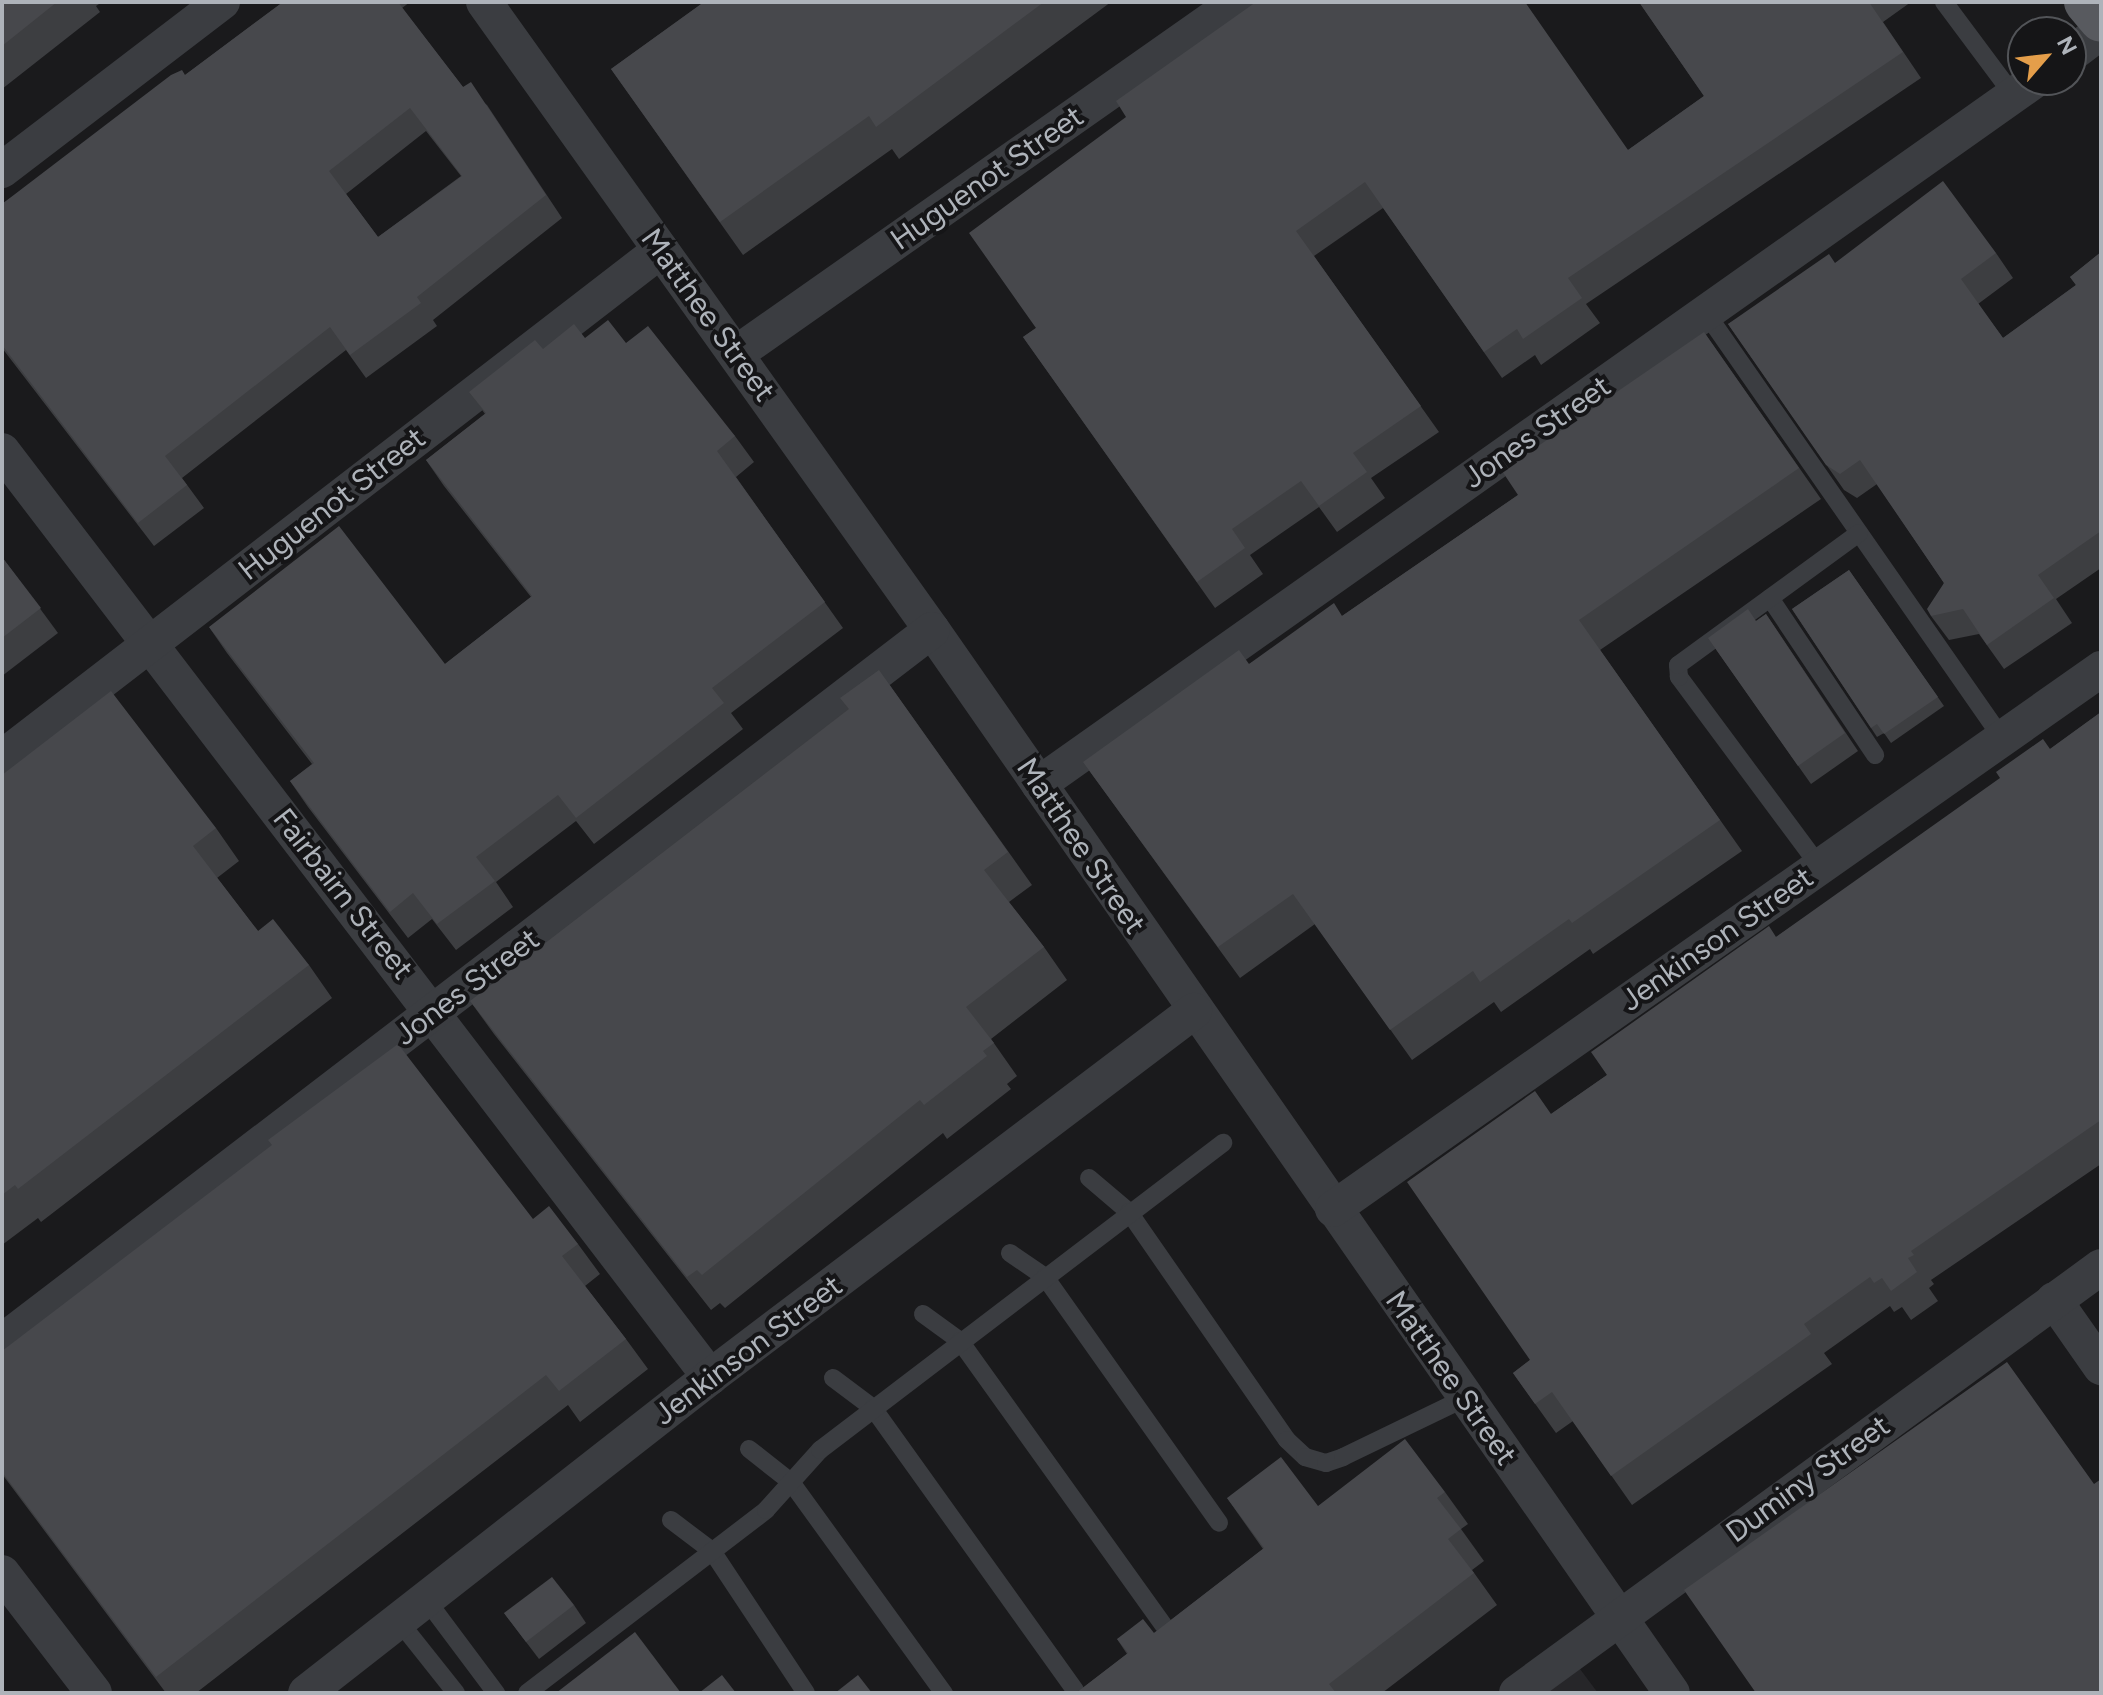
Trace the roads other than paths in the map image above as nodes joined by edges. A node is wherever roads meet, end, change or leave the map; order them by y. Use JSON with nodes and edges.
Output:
{"nodes":[{"id":1,"x":222,"y":2,"type":"edge"},
{"id":2,"x":484,"y":2,"type":"edge"},
{"id":3,"x":1237,"y":2,"type":"edge"},
{"id":4,"x":1944,"y":2,"type":"edge"},
{"id":5,"x":2086,"y":2,"type":"edge"},
{"id":6,"x":2101,"y":20,"type":"edge"},
{"id":7,"x":2007,"y":70,"type":"edge"},
{"id":8,"x":2013,"y":96,"type":"edge"},
{"id":9,"x":2,"y":170,"type":"edge"},
{"id":10,"x":661,"y":250,"type":"junction"},
{"id":11,"x":1706,"y":313,"type":"junction"},
{"id":12,"x":737,"y":353,"type":"junction"},
{"id":13,"x":2,"y":451,"type":"edge"},
{"id":14,"x":1859,"y":533,"type":"junction"},
{"id":15,"x":1770,"y":598,"type":"junction"},
{"id":16,"x":932,"y":630,"type":"junction"},
{"id":17,"x":150,"y":644,"type":"junction"},
{"id":18,"x":2101,"y":669,"type":"edge"},
{"id":19,"x":2002,"y":738,"type":"junction"},
{"id":20,"x":1875,"y":755,"type":"dead end"},
{"id":21,"x":2,"y":758,"type":"edge"},
{"id":22,"x":1039,"y":784,"type":"junction"},
{"id":23,"x":1820,"y":867,"type":"junction"},
{"id":24,"x":1194,"y":1011,"type":"junction"},
{"id":25,"x":434,"y":1012,"type":"junction"},
{"id":26,"x":1223,"y":1143,"type":"dead end"},
{"id":27,"x":1089,"y":1178,"type":"dead end"},
{"id":28,"x":1333,"y":1209,"type":"junction"},
{"id":29,"x":1129,"y":1212,"type":"junction"},
{"id":30,"x":1010,"y":1253,"type":"dead end"},
{"id":31,"x":2101,"y":1267,"type":"edge"},
{"id":32,"x":1045,"y":1277,"type":"junction"},
{"id":33,"x":2054,"y":1300,"type":"junction"},
{"id":34,"x":923,"y":1314,"type":"dead end"},
{"id":35,"x":960,"y":1341,"type":"junction"},
{"id":36,"x":2,"y":1342,"type":"edge"},
{"id":37,"x":2101,"y":1367,"type":"edge"},
{"id":38,"x":710,"y":1377,"type":"junction"},
{"id":39,"x":833,"y":1378,"type":"dead end"},
{"id":40,"x":1465,"y":1398,"type":"junction"},
{"id":41,"x":873,"y":1408,"type":"junction"},
{"id":42,"x":749,"y":1449,"type":"dead end"},
{"id":43,"x":791,"y":1482,"type":"junction"},
{"id":44,"x":671,"y":1520,"type":"dead end"},
{"id":45,"x":1219,"y":1523,"type":"dead end"},
{"id":46,"x":712,"y":1551,"type":"junction"},
{"id":47,"x":2,"y":1573,"type":"edge"},
{"id":48,"x":425,"y":1598,"type":"junction"},
{"id":49,"x":1618,"y":1616,"type":"junction"},
{"id":50,"x":398,"y":1620,"type":"junction"},
{"id":51,"x":1163,"y":1625,"type":"edge"},
{"id":52,"x":1075,"y":1690,"type":"edge"},
{"id":53,"x":94,"y":1693,"type":"edge"},
{"id":54,"x":306,"y":1693,"type":"edge"},
{"id":55,"x":456,"y":1693,"type":"edge"},
{"id":56,"x":496,"y":1693,"type":"edge"},
{"id":57,"x":527,"y":1693,"type":"edge"},
{"id":58,"x":806,"y":1693,"type":"edge"},
{"id":59,"x":944,"y":1693,"type":"edge"},
{"id":60,"x":1517,"y":1693,"type":"edge"},
{"id":61,"x":1672,"y":1693,"type":"edge"}],
"edges":[{"from":1,"to":9,"type":"street"},
{"from":2,"to":10,"type":"street","name":"Matthee Street"},
{"from":3,"to":12,"type":"street","name":"Huguenot Street"},
{"from":4,"to":7,"type":"lane"},
{"from":5,"to":6,"type":"main road"},
{"from":8,"to":11,"type":"street","name":"Jones Street"},
{"from":10,"to":12,"type":"street","name":"Matthee Street"},
{"from":10,"to":17,"type":"street","name":"Huguenot Street"},
{"from":11,"to":14,"type":"lane"},
{"from":11,"to":22,"type":"street","name":"Jones Street"},
{"from":12,"to":16,"type":"street","name":"Matthee Street"},
{"from":13,"to":17,"type":"street","name":"Fairbairn Street"},
{"from":14,"to":15,"type":"lane"},
{"from":14,"to":19,"type":"lane"},
{"from":15,"to":20,"type":"lane"},
{"from":15,"to":23,"type":"lane"},
{"from":16,"to":22,"type":"street","name":"Matthee Street"},
{"from":16,"to":25,"type":"street","name":"Jones Street"},
{"from":17,"to":21,"type":"street","name":"Huguenot Street"},
{"from":17,"to":25,"type":"street","name":"Fairbairn Street"},
{"from":18,"to":19,"type":"street","name":"Jenkinson Street"},
{"from":19,"to":23,"type":"street","name":"Jenkinson Street"},
{"from":22,"to":24,"type":"street","name":"Matthee Street"},
{"from":23,"to":28,"type":"street","name":"Jenkinson Street"},
{"from":24,"to":28,"type":"street","name":"Matthee Street"},
{"from":24,"to":38,"type":"street","name":"Jenkinson Street"},
{"from":25,"to":36,"type":"street","name":"Jones Street"},
{"from":25,"to":38,"type":"street","name":"Fairbairn Street"},
{"from":26,"to":29,"type":"lane"},
{"from":27,"to":29,"type":"lane"},
{"from":28,"to":40,"type":"street","name":"Matthee Street"},
{"from":29,"to":32,"type":"lane"},
{"from":29,"to":40,"type":"lane"},
{"from":30,"to":32,"type":"lane"},
{"from":31,"to":33,"type":"street","name":"Duminy Street"},
{"from":32,"to":35,"type":"lane"},
{"from":32,"to":45,"type":"lane"},
{"from":33,"to":37,"type":"street"},
{"from":33,"to":49,"type":"street","name":"Duminy Street"},
{"from":34,"to":35,"type":"lane"},
{"from":35,"to":41,"type":"lane"},
{"from":35,"to":51,"type":"lane"},
{"from":38,"to":48,"type":"street","name":"Jenkinson Street"},
{"from":39,"to":41,"type":"lane"},
{"from":40,"to":49,"type":"street","name":"Matthee Street"},
{"from":41,"to":43,"type":"lane"},
{"from":41,"to":52,"type":"lane"},
{"from":42,"to":43,"type":"lane"},
{"from":43,"to":46,"type":"lane"},
{"from":43,"to":59,"type":"lane"},
{"from":44,"to":46,"type":"lane"},
{"from":46,"to":57,"type":"lane"},
{"from":46,"to":58,"type":"lane"},
{"from":47,"to":53,"type":"street"},
{"from":48,"to":50,"type":"street","name":"Jenkinson Street"},
{"from":48,"to":56,"type":"lane"},
{"from":49,"to":60,"type":"street","name":"Duminy Street"},
{"from":49,"to":61,"type":"street","name":"Matthee Street"},
{"from":50,"to":54,"type":"street","name":"Jenkinson Street"},
{"from":50,"to":55,"type":"lane"}]}
